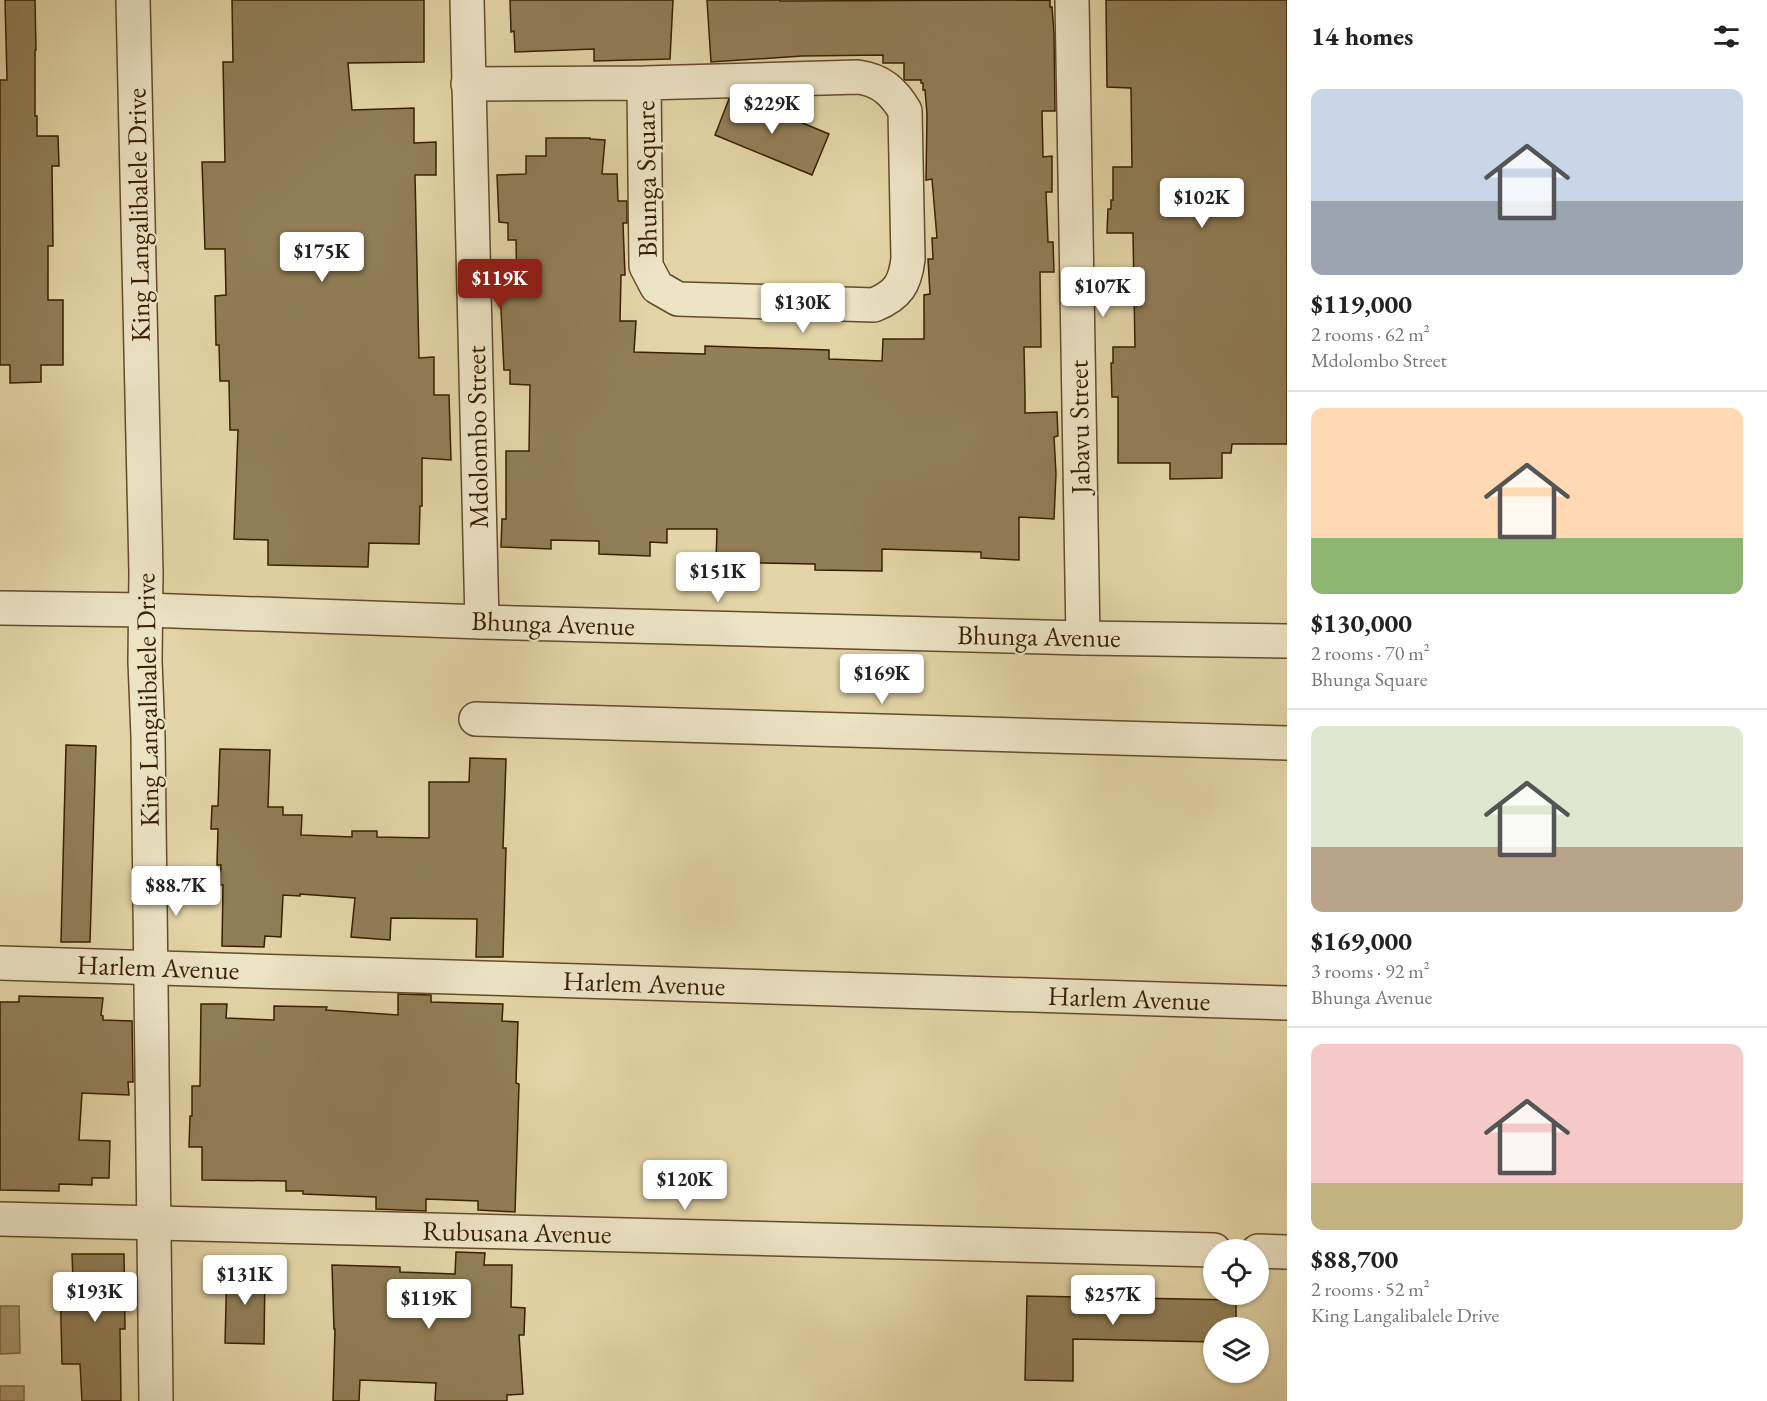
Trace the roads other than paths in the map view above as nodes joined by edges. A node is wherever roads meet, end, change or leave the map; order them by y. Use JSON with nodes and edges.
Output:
{"nodes":[{"id":1,"x":133,"y":0,"type":"edge"},
{"id":2,"x":467,"y":0,"type":"edge"},
{"id":3,"x":1072,"y":0,"type":"edge"},
{"id":4,"x":644,"y":83,"type":"junction"},
{"id":5,"x":468,"y":84,"type":"junction"},
{"id":6,"x":0,"y":608,"type":"edge"},
{"id":7,"x":147,"y":610,"type":"junction"},
{"id":8,"x":482,"y":622,"type":"junction"},
{"id":9,"x":1083,"y":638,"type":"junction"},
{"id":10,"x":1287,"y":641,"type":"edge"},
{"id":11,"x":476,"y":719,"type":"dead end"},
{"id":12,"x":1287,"y":743,"type":"edge"},
{"id":13,"x":0,"y":963,"type":"edge"},
{"id":14,"x":151,"y":967,"type":"junction"},
{"id":15,"x":1287,"y":1003,"type":"edge"},
{"id":16,"x":0,"y":1219,"type":"edge"},
{"id":17,"x":154,"y":1222,"type":"junction"},
{"id":18,"x":1203,"y":1250,"type":"edge"},
{"id":19,"x":1269,"y":1251,"type":"edge"},
{"id":20,"x":1287,"y":1252,"type":"edge"},
{"id":21,"x":156,"y":1401,"type":"edge"}],
"edges":[{"from":1,"to":7,"type":"street","name":"King Langalibalele Drive"},
{"from":2,"to":5,"type":"street","name":"Mdolombo Street"},
{"from":3,"to":9,"type":"street","name":"Jabavu Street"},
{"from":4,"to":4,"type":"street","name":"Bhunga Square"},
{"from":4,"to":5,"type":"street","name":"Bhunga Square"},
{"from":5,"to":8,"type":"street","name":"Mdolombo Street"},
{"from":6,"to":7,"type":"street","name":"Bhunga Avenue"},
{"from":7,"to":8,"type":"street","name":"Bhunga Avenue"},
{"from":7,"to":14,"type":"street","name":"King Langalibalele Drive"},
{"from":8,"to":9,"type":"street","name":"Bhunga Avenue"},
{"from":9,"to":10,"type":"street","name":"Bhunga Avenue"},
{"from":11,"to":12,"type":"street"},
{"from":13,"to":14,"type":"street","name":"Harlem Avenue"},
{"from":14,"to":15,"type":"street","name":"Harlem Avenue"},
{"from":14,"to":17,"type":"street","name":"King Langalibalele Drive"},
{"from":16,"to":17,"type":"street","name":"Rubusana Avenue"},
{"from":17,"to":18,"type":"street","name":"Rubusana Avenue"},
{"from":17,"to":21,"type":"street","name":"King Langalibalele Drive"},
{"from":19,"to":20,"type":"street"}]}
